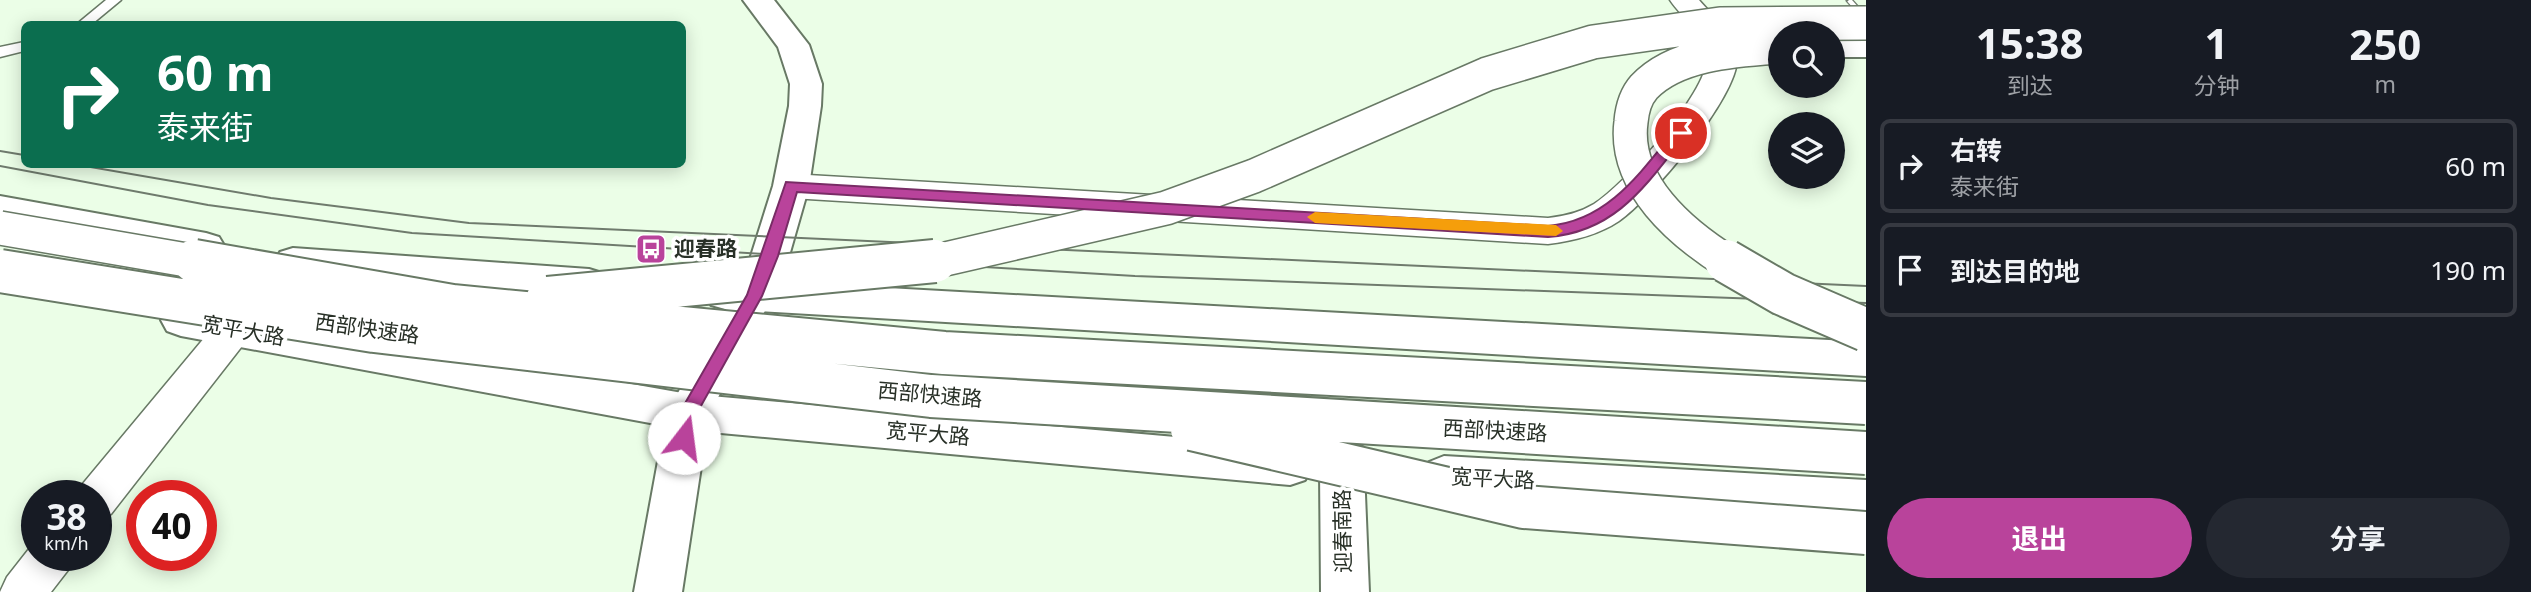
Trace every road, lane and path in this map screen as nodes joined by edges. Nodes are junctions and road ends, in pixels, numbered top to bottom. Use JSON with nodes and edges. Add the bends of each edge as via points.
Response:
{"nodes":[{"id":1,"x":114,"y":0,"type":"edge"},
{"id":2,"x":758,"y":0,"type":"edge"},
{"id":3,"x":1684,"y":0,"type":"edge"},
{"id":4,"x":88,"y":21,"type":"edge"},
{"id":5,"x":1866,"y":23,"type":"edge"},
{"id":6,"x":1845,"y":47,"type":"edge"},
{"id":7,"x":1866,"y":47,"type":"edge"},
{"id":8,"x":21,"y":48,"type":"edge"},
{"id":9,"x":1768,"y":49,"type":"edge"},
{"id":10,"x":0,"y":52,"type":"edge"},
{"id":11,"x":791,"y":186,"type":"junction"},
{"id":12,"x":0,"y":209,"type":"edge"},
{"id":13,"x":0,"y":228,"type":"edge"},
{"id":14,"x":0,"y":271,"type":"edge"},
{"id":15,"x":0,"y":287,"type":"edge"},
{"id":16,"x":754,"y":296,"type":"junction"},
{"id":17,"x":452,"y":306,"type":"junction"},
{"id":18,"x":233,"y":330,"type":"junction"},
{"id":19,"x":1866,"y":330,"type":"edge"},
{"id":20,"x":1866,"y":359,"type":"edge"},
{"id":21,"x":1866,"y":403,"type":"edge"},
{"id":22,"x":1101,"y":407,"type":"junction"},
{"id":23,"x":688,"y":412,"type":"junction"},
{"id":24,"x":1866,"y":453,"type":"edge"},
{"id":25,"x":1342,"y":470,"type":"junction"},
{"id":26,"x":112,"y":480,"type":"edge"},
{"id":27,"x":1866,"y":500,"type":"edge"},
{"id":28,"x":1866,"y":533,"type":"edge"},
{"id":29,"x":39,"y":571,"type":"edge"},
{"id":30,"x":23,"y":592,"type":"edge"},
{"id":31,"x":658,"y":592,"type":"edge"},
{"id":32,"x":1345,"y":592,"type":"edge"}],
"edges":[{"from":1,"to":4,"type":"lane"},
{"from":2,"to":11,"type":"main road","via":[[793,45],[806,84]]},
{"from":3,"to":11,"type":"street","via":[[1719,47],[1723,60],[1712,93],[1633,191],[1588,223],[1569,230]]},
{"from":5,"to":17,"type":"main road","bridge":true,"via":[[1689,27],[1551,52],[1487,74],[1254,176],[1166,208],[924,264]]},
{"from":6,"to":7,"type":"main road"},
{"from":8,"to":10,"type":"lane"},
{"from":9,"to":19,"type":"main road","bridge":true,"via":[[1707,57],[1644,87],[1630,122],[1633,163],[1662,207],[1726,262]]},
{"from":11,"to":16,"type":"main road"},
{"from":12,"to":16,"type":"main road","via":[[286,262]]},
{"from":13,"to":17,"type":"main road","name":"西部快速路","bridge":true},
{"from":14,"to":22,"type":"main road","name":"西部快速路","bridge":true,"via":[[374,331],[931,396]]},
{"from":15,"to":18,"type":"main road","name":"宽平大路"},
{"from":16,"to":20,"type":"main road"},
{"from":16,"to":23,"type":"main road"},
{"from":17,"to":21,"type":"main road","name":"西部快速路","bridge":true,"via":[[944,353]]},
{"from":18,"to":23,"type":"main road","name":"宽平大路"},
{"from":18,"to":26,"type":"street"},
{"from":22,"to":24,"type":"main road","name":"西部快速路","bridge":true},
{"from":22,"to":28,"type":"main road","bridge":true,"via":[[1524,507]]},
{"from":23,"to":25,"type":"main road","name":"宽平大路"},
{"from":23,"to":31,"type":"main road"},
{"from":25,"to":27,"type":"main road","name":"宽平大路"},
{"from":25,"to":32,"type":"main road","name":"迎春南路"},
{"from":29,"to":30,"type":"street"}]}
